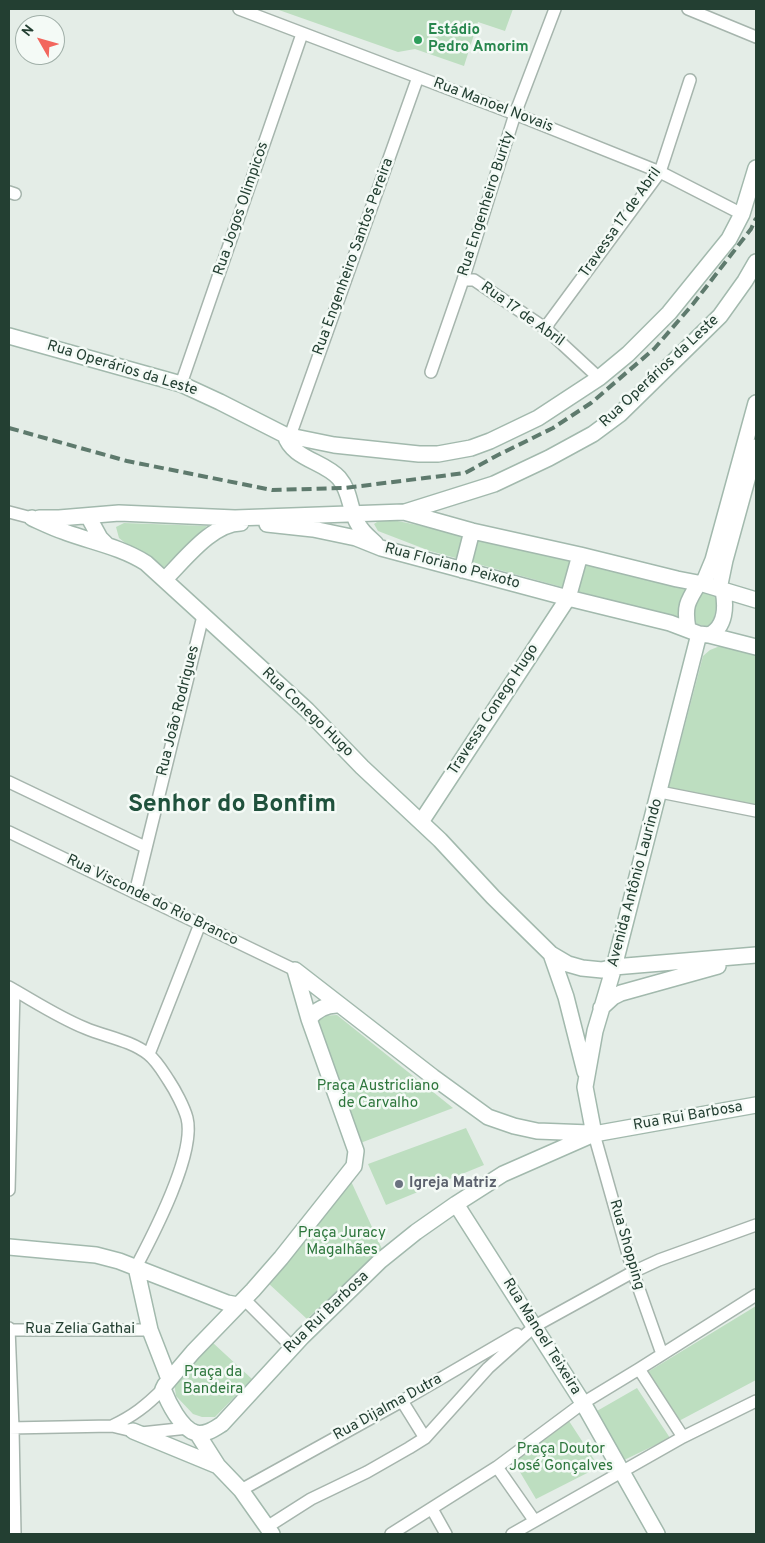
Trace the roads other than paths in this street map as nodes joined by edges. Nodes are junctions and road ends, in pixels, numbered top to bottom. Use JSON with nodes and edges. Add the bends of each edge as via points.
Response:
{"nodes":[{"id":1,"x":239,"y":9,"type":"edge"},
{"id":2,"x":555,"y":9,"type":"edge"},
{"id":3,"x":688,"y":9,"type":"edge"},
{"id":4,"x":302,"y":34,"type":"junction"},
{"id":5,"x":756,"y":37,"type":"edge"},
{"id":6,"x":418,"y":77,"type":"junction"},
{"id":7,"x":690,"y":80,"type":"dead end"},
{"id":8,"x":515,"y":114,"type":"junction"},
{"id":9,"x":756,"y":168,"type":"edge"},
{"id":10,"x":660,"y":172,"type":"junction"},
{"id":11,"x":742,"y":214,"type":"junction"},
{"id":12,"x":756,"y":262,"type":"edge"},
{"id":13,"x":463,"y":280,"type":"junction"},
{"id":14,"x":545,"y":328,"type":"junction"},
{"id":15,"x":9,"y":336,"type":"edge"},
{"id":16,"x":431,"y":372,"type":"dead end"},
{"id":17,"x":600,"y":378,"type":"junction"},
{"id":18,"x":181,"y":384,"type":"junction"},
{"id":19,"x":756,"y":403,"type":"edge"},
{"id":20,"x":288,"y":436,"type":"junction"},
{"id":21,"x":756,"y":447,"type":"edge"},
{"id":22,"x":9,"y":512,"type":"edge"},
{"id":23,"x":404,"y":512,"type":"junction"},
{"id":24,"x":354,"y":514,"type":"junction"},
{"id":25,"x":88,"y":516,"type":"junction"},
{"id":26,"x":32,"y":518,"type":"junction"},
{"id":27,"x":472,"y":531,"type":"junction"},
{"id":28,"x":107,"y":545,"type":"junction"},
{"id":29,"x":381,"y":548,"type":"junction"},
{"id":30,"x":580,"y":555,"type":"junction"},
{"id":31,"x":462,"y":570,"type":"junction"},
{"id":32,"x":163,"y":578,"type":"junction"},
{"id":33,"x":701,"y":584,"type":"junction"},
{"id":34,"x":721,"y":590,"type":"junction"},
{"id":35,"x":568,"y":598,"type":"junction"},
{"id":36,"x":756,"y":600,"type":"edge"},
{"id":37,"x":203,"y":616,"type":"junction"},
{"id":38,"x":699,"y":633,"type":"junction"},
{"id":39,"x":756,"y":647,"type":"edge"},
{"id":40,"x":9,"y":782,"type":"edge"},
{"id":41,"x":660,"y":792,"type":"junction"},
{"id":42,"x":756,"y":811,"type":"edge"},
{"id":43,"x":421,"y":822,"type":"junction"},
{"id":44,"x":9,"y":832,"type":"edge"},
{"id":45,"x":145,"y":847,"type":"junction"},
{"id":46,"x":135,"y":892,"type":"junction"},
{"id":47,"x":200,"y":924,"type":"junction"},
{"id":48,"x":551,"y":954,"type":"junction"},
{"id":49,"x":756,"y":955,"type":"edge"},
{"id":50,"x":614,"y":966,"type":"junction"},
{"id":51,"x":295,"y":970,"type":"junction"},
{"id":52,"x":11,"y":989,"type":"edge"},
{"id":53,"x":340,"y":1005,"type":"junction"},
{"id":54,"x":601,"y":1008,"type":"junction"},
{"id":55,"x":309,"y":1019,"type":"junction"},
{"id":56,"x":149,"y":1054,"type":"junction"},
{"id":57,"x":587,"y":1079,"type":"junction"},
{"id":58,"x":756,"y":1105,"type":"edge"},
{"id":59,"x":594,"y":1134,"type":"junction"},
{"id":60,"x":9,"y":1135,"type":"edge"},
{"id":61,"x":9,"y":1190,"type":"edge"},
{"id":62,"x":456,"y":1204,"type":"junction"},
{"id":63,"x":756,"y":1225,"type":"edge"},
{"id":64,"x":9,"y":1247,"type":"edge"},
{"id":65,"x":136,"y":1267,"type":"junction"},
{"id":66,"x":633,"y":1272,"type":"junction"},
{"id":67,"x":756,"y":1295,"type":"edge"},
{"id":68,"x":241,"y":1302,"type":"junction"},
{"id":69,"x":535,"y":1326,"type":"junction"},
{"id":70,"x":9,"y":1329,"type":"edge"},
{"id":71,"x":150,"y":1330,"type":"junction"},
{"id":72,"x":292,"y":1347,"type":"junction"},
{"id":73,"x":662,"y":1354,"type":"junction"},
{"id":74,"x":639,"y":1369,"type":"junction"},
{"id":75,"x":166,"y":1384,"type":"junction"},
{"id":76,"x":402,"y":1401,"type":"junction"},
{"id":77,"x":756,"y":1401,"type":"edge"},
{"id":78,"x":583,"y":1403,"type":"junction"},
{"id":79,"x":112,"y":1426,"type":"junction"},
{"id":80,"x":11,"y":1428,"type":"edge"},
{"id":81,"x":133,"y":1431,"type":"junction"},
{"id":82,"x":193,"y":1431,"type":"junction"},
{"id":83,"x":683,"y":1437,"type":"junction"},
{"id":84,"x":425,"y":1438,"type":"junction"},
{"id":85,"x":218,"y":1466,"type":"junction"},
{"id":86,"x":497,"y":1467,"type":"junction"},
{"id":87,"x":622,"y":1472,"type":"junction"},
{"id":88,"x":241,"y":1490,"type":"junction"},
{"id":89,"x":432,"y":1509,"type":"junction"},
{"id":90,"x":534,"y":1520,"type":"junction"},
{"id":91,"x":270,"y":1530,"type":"edge"},
{"id":92,"x":15,"y":1534,"type":"edge"},
{"id":93,"x":391,"y":1534,"type":"edge"},
{"id":94,"x":446,"y":1534,"type":"edge"},
{"id":95,"x":512,"y":1534,"type":"edge"},
{"id":96,"x":657,"y":1534,"type":"edge"}],
"edges":[{"from":1,"to":4,"type":"street","name":"Rua Manoel Novais"},
{"from":2,"to":8,"type":"street","name":"Rua Engenheiro Burity"},
{"from":3,"to":5,"type":"street"},
{"from":4,"to":6,"type":"street","name":"Rua Manoel Novais"},
{"from":4,"to":18,"type":"street","name":"Rua Jogos Olimpicos"},
{"from":6,"to":8,"type":"street","name":"Rua Manoel Novais"},
{"from":6,"to":20,"type":"street","name":"Rua Engenheiro Santos Pereira"},
{"from":7,"to":10,"type":"street","name":"Travessa 17 de Abril"},
{"from":8,"to":10,"type":"street","name":"Rua Manoel Novais"},
{"from":8,"to":13,"type":"street","name":"Rua Engenheiro Burity"},
{"from":9,"to":11,"type":"street","name":"Rua Operários da Leste"},
{"from":10,"to":11,"type":"street","name":"Rua Manoel Novais"},
{"from":10,"to":14,"type":"street","name":"Travessa 17 de Abril"},
{"from":11,"to":17,"type":"street","name":"Rua Operários da Leste","via":[[729,239],[669,313]]},
{"from":12,"to":23,"type":"street","name":"Rua Operários da Leste","via":[[720,316],[620,414],[593,434],[494,484]]},
{"from":13,"to":14,"type":"street","name":"Rua 17 de Abril","via":[[474,280]]},
{"from":13,"to":16,"type":"street","name":"Rua Engenheiro Burity"},
{"from":14,"to":17,"type":"street","name":"Rua 17 de Abril"},
{"from":15,"to":18,"type":"street","name":"Rua Operários da Leste"},
{"from":17,"to":20,"type":"street","name":"Rua Operários da Leste","via":[[538,418],[471,448],[419,454],[334,445]]},
{"from":18,"to":20,"type":"street","name":"Rua Operários da Leste"},
{"from":19,"to":33,"type":"street","via":[[714,560]]},
{"from":20,"to":24,"type":"street","via":[[287,441],[295,451],[338,477]]},
{"from":21,"to":34,"type":"street","via":[[725,560]]},
{"from":22,"to":26,"type":"street"},
{"from":23,"to":24,"type":"street"},
{"from":23,"to":27,"type":"street"},
{"from":24,"to":25,"type":"street","via":[[235,518],[119,513]]},
{"from":24,"to":29,"type":"street","via":[[359,526]]},
{"from":25,"to":26,"type":"street"},
{"from":25,"to":28,"type":"street"},
{"from":26,"to":28,"type":"street","name":"Rua Conego Hugo","via":[[63,532]]},
{"from":27,"to":30,"type":"street"},
{"from":27,"to":31,"type":"street"},
{"from":28,"to":32,"type":"street","name":"Rua Conego Hugo","via":[[132,554]]},
{"from":29,"to":31,"type":"street","name":"Rua Floriano Peixoto"},
{"from":29,"to":32,"type":"street","name":"Rua Floriano Peixoto","via":[[356,538],[314,529],[234,523],[218,529]]},
{"from":30,"to":33,"type":"street"},
{"from":30,"to":35,"type":"street","name":"Travessa Conego Hugo"},
{"from":31,"to":35,"type":"street","name":"Rua Floriano Peixoto"},
{"from":32,"to":37,"type":"street","name":"Rua Conego Hugo"},
{"from":33,"to":34,"type":"street"},
{"from":33,"to":38,"type":"street","via":[[690,595],[686,612]]},
{"from":34,"to":36,"type":"street"},
{"from":34,"to":38,"type":"street","via":[[723,618],[714,632]]},
{"from":35,"to":38,"type":"street","name":"Rua Floriano Peixoto"},
{"from":35,"to":43,"type":"street","name":"Travessa Conego Hugo"},
{"from":37,"to":43,"type":"street","name":"Rua Conego Hugo","via":[[307,710]]},
{"from":37,"to":45,"type":"street","name":"Rua João Rodrigues"},
{"from":38,"to":39,"type":"street","name":"Rua Floriano Peixoto"},
{"from":38,"to":41,"type":"street","name":"Avenida Antônio Laurindo"},
{"from":40,"to":45,"type":"street"},
{"from":41,"to":42,"type":"street"},
{"from":41,"to":50,"type":"street","name":"Avenida Antônio Laurindo"},
{"from":43,"to":48,"type":"street","name":"Rua Conego Hugo"},
{"from":44,"to":46,"type":"street","name":"Rua Visconde do Rio Branco"},
{"from":45,"to":46,"type":"street","name":"Rua João Rodrigues"},
{"from":46,"to":47,"type":"street","name":"Rua Visconde do Rio Branco"},
{"from":47,"to":51,"type":"street","name":"Rua Visconde do Rio Branco"},
{"from":47,"to":56,"type":"street"},
{"from":48,"to":50,"type":"street","via":[[582,968],[602,970]]},
{"from":48,"to":57,"type":"street","via":[[566,997]]},
{"from":49,"to":50,"type":"street"},
{"from":49,"to":54,"type":"street","via":[[621,993]]},
{"from":50,"to":54,"type":"street","name":"Avenida Antônio Laurindo"},
{"from":51,"to":53,"type":"street"},
{"from":51,"to":55,"type":"street"},
{"from":52,"to":56,"type":"street","via":[[85,1028],[129,1043]]},
{"from":52,"to":60,"type":"street"},
{"from":53,"to":55,"type":"street","via":[[325,1007]]},
{"from":53,"to":59,"type":"street","via":[[488,1117],[536,1131]]},
{"from":54,"to":57,"type":"street","name":"Avenida Antônio Laurindo"},
{"from":55,"to":68,"type":"street","via":[[356,1151],[354,1166],[282,1258]]},
{"from":56,"to":65,"type":"street","via":[[172,1086],[187,1119],[187,1134],[178,1176]]},
{"from":57,"to":59,"type":"street","name":"Avenida Antônio Laurindo"},
{"from":58,"to":59,"type":"street","name":"Rua Rui Barbosa"},
{"from":59,"to":62,"type":"street","name":"Rua Rui Barbosa","via":[[502,1174]]},
{"from":59,"to":66,"type":"street","name":"Rua Shopping"},
{"from":60,"to":61,"type":"street"},
{"from":62,"to":69,"type":"street","name":"Rua Manoel Teixeira"},
{"from":62,"to":72,"type":"street","name":"Rua Rui Barbosa","via":[[380,1261]]},
{"from":63,"to":66,"type":"street"},
{"from":64,"to":65,"type":"street","via":[[96,1255]]},
{"from":65,"to":68,"type":"street","via":[[227,1303]]},
{"from":65,"to":71,"type":"street"},
{"from":66,"to":69,"type":"street"},
{"from":66,"to":73,"type":"street","name":"Rua Shopping"},
{"from":67,"to":73,"type":"street"},
{"from":68,"to":72,"type":"street"},
{"from":68,"to":75,"type":"street"},
{"from":69,"to":76,"type":"street","name":"Rua Dijalma Dutra"},
{"from":69,"to":78,"type":"street","name":"Rua Manoel Teixeira"},
{"from":69,"to":84,"type":"street","via":[[488,1368]]},
{"from":70,"to":71,"type":"street","name":"Rua Zelia Gathai"},
{"from":70,"to":80,"type":"street"},
{"from":71,"to":75,"type":"street"},
{"from":72,"to":82,"type":"street","name":"Rua Rui Barbosa","via":[[222,1424],[212,1430]]},
{"from":73,"to":74,"type":"street"},
{"from":74,"to":78,"type":"street"},
{"from":74,"to":83,"type":"street"},
{"from":75,"to":79,"type":"street","via":[[132,1417]]},
{"from":75,"to":82,"type":"street","via":[[172,1409]]},
{"from":76,"to":84,"type":"street"},
{"from":76,"to":88,"type":"street","name":"Rua Dijalma Dutra"},
{"from":77,"to":83,"type":"street"},
{"from":78,"to":86,"type":"street"},
{"from":78,"to":87,"type":"street","name":"Rua Manoel Teixeira"},
{"from":79,"to":80,"type":"street"},
{"from":79,"to":81,"type":"street"},
{"from":80,"to":92,"type":"street"},
{"from":81,"to":82,"type":"street"},
{"from":81,"to":85,"type":"street"},
{"from":82,"to":85,"type":"street"},
{"from":83,"to":87,"type":"street"},
{"from":84,"to":91,"type":"street","via":[[367,1472],[311,1499]]},
{"from":85,"to":88,"type":"street"},
{"from":86,"to":89,"type":"street"},
{"from":86,"to":90,"type":"street"},
{"from":87,"to":90,"type":"street"},
{"from":87,"to":96,"type":"street","name":"Rua Manoel Teixeira"},
{"from":88,"to":91,"type":"street"},
{"from":89,"to":93,"type":"street"},
{"from":89,"to":94,"type":"street"},
{"from":90,"to":95,"type":"street"}]}
